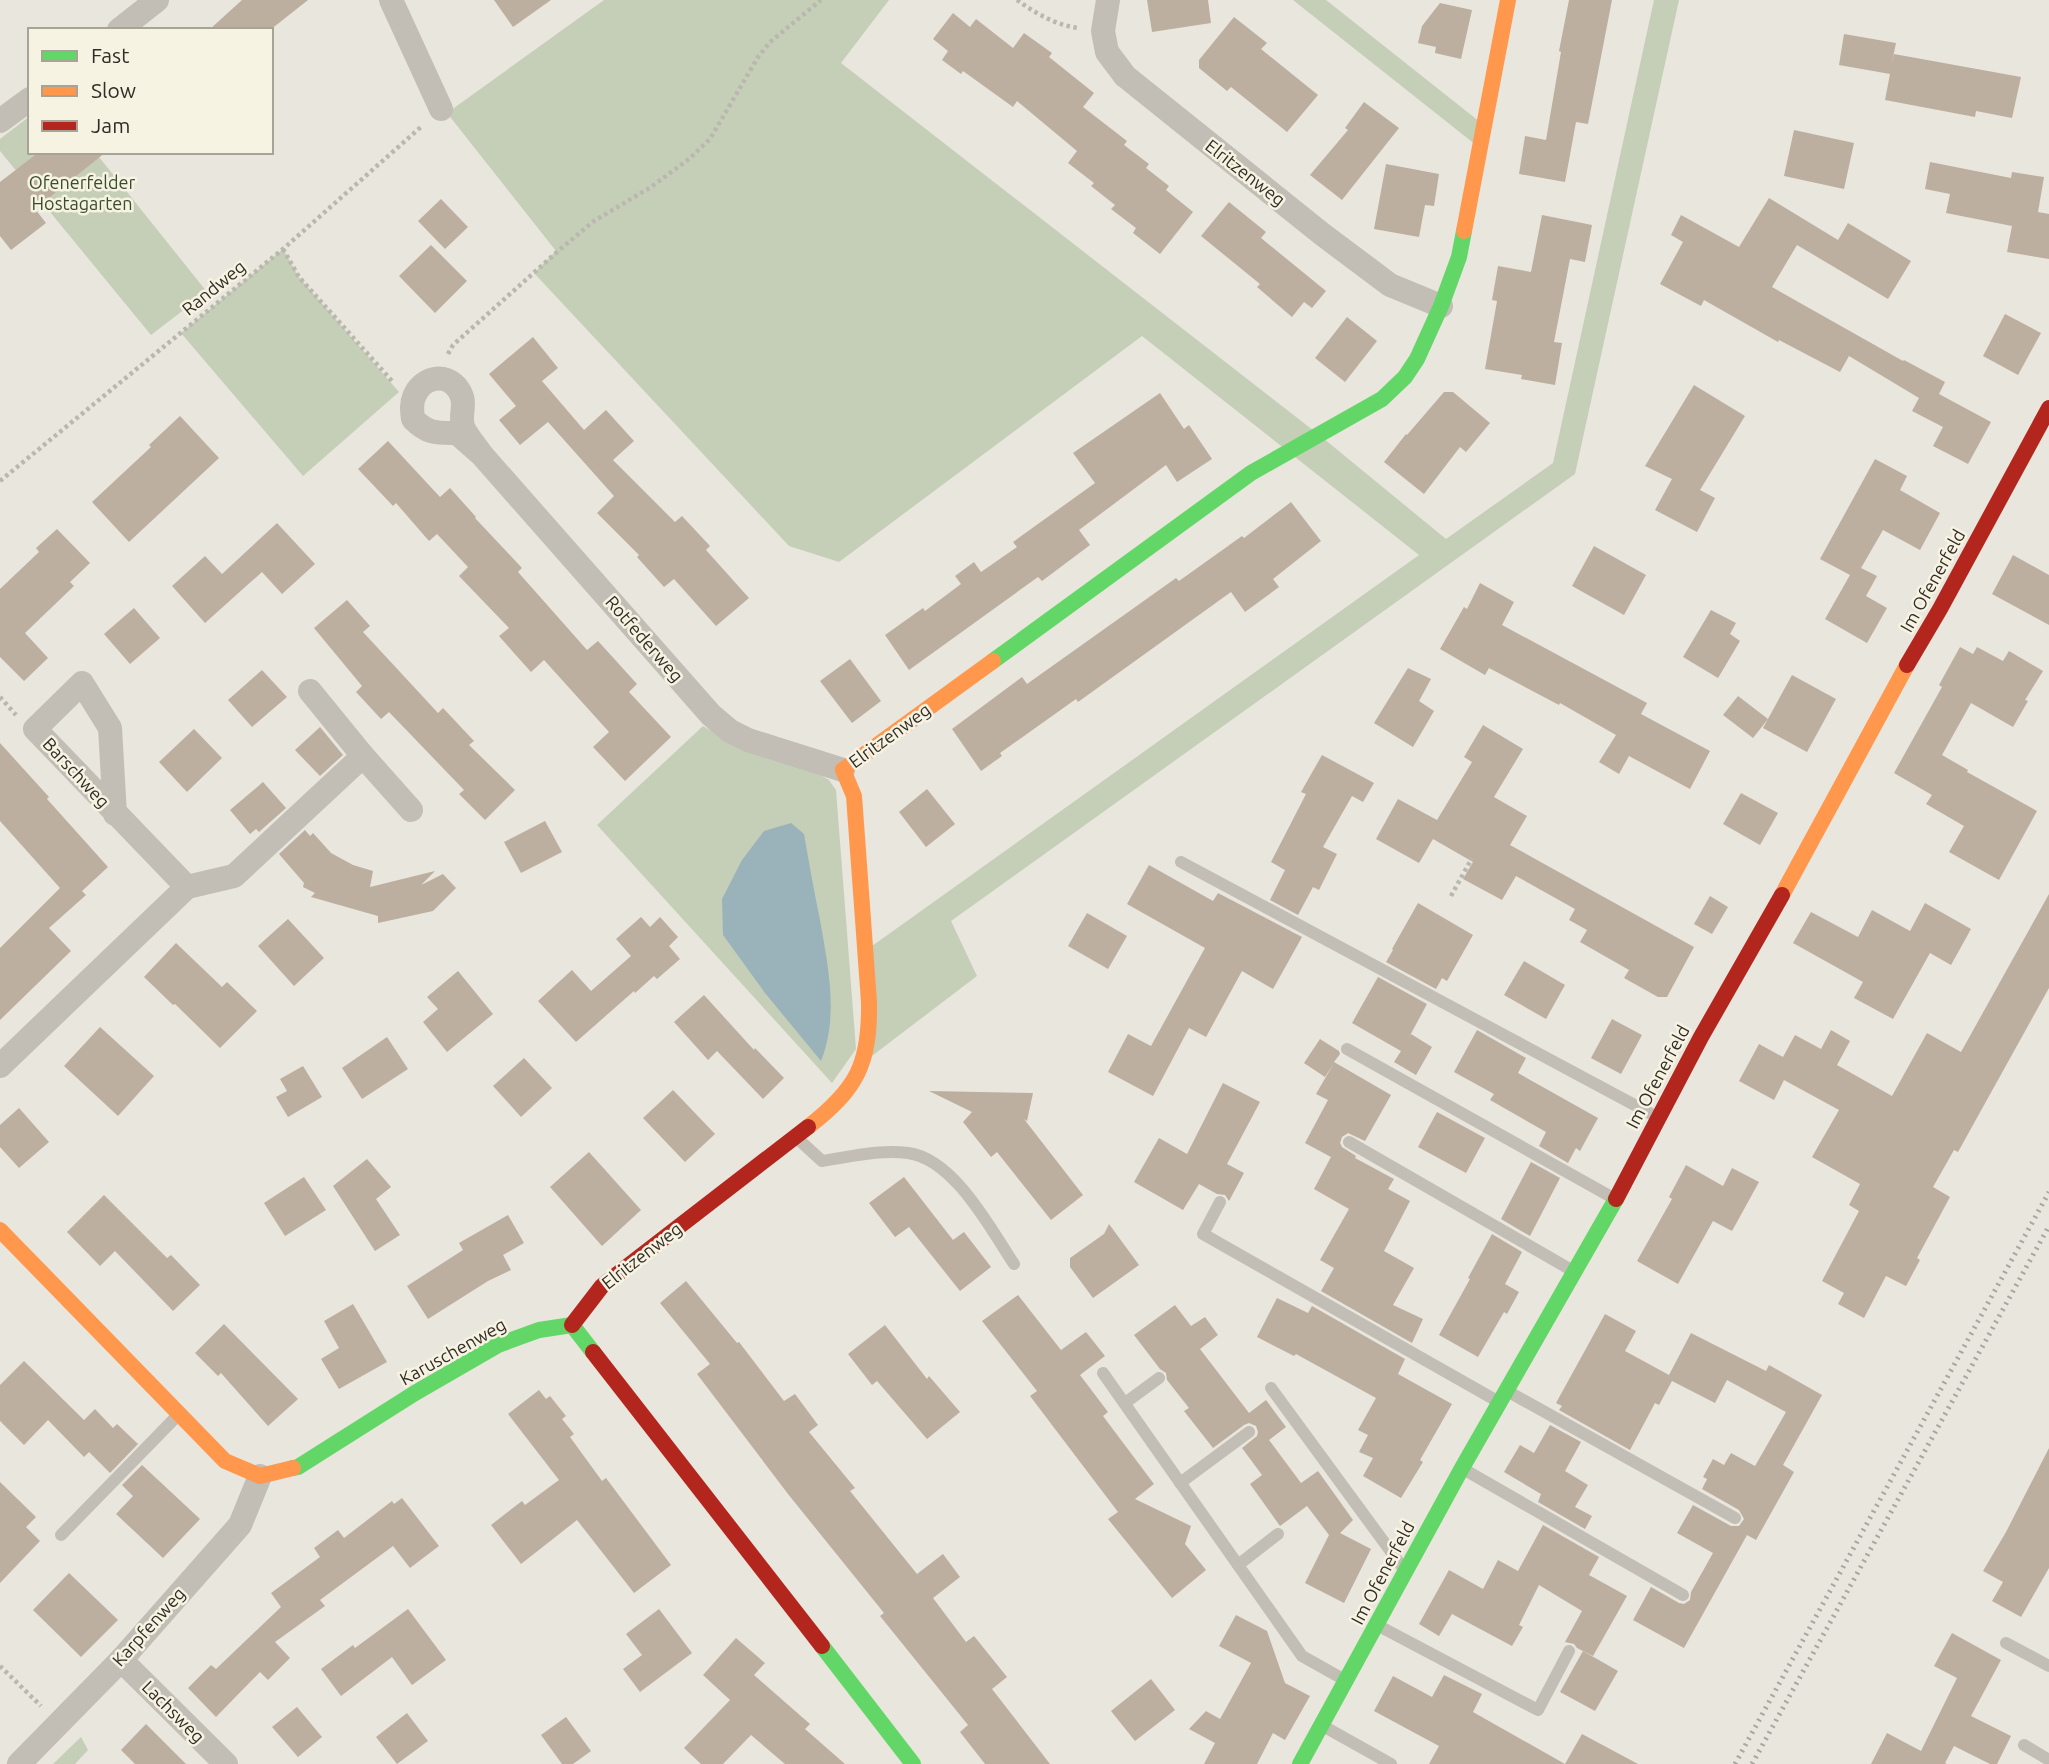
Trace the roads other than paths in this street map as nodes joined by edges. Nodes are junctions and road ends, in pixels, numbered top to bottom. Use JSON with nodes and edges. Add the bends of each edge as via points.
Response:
{"nodes":[{"id":1,"x":158,"y":0,"type":"edge"},
{"id":2,"x":391,"y":0,"type":"edge"},
{"id":3,"x":1108,"y":0,"type":"edge"},
{"id":4,"x":1508,"y":0,"type":"edge"},
{"id":5,"x":122,"y":28,"type":"edge"},
{"id":6,"x":28,"y":100,"type":"edge"},
{"id":7,"x":441,"y":109,"type":"road end"},
{"id":8,"x":0,"y":121,"type":"edge"},
{"id":9,"x":1441,"y":306,"type":"junction"},
{"id":10,"x":2049,"y":408,"type":"edge"},
{"id":11,"x":482,"y":455,"type":"junction"},
{"id":12,"x":310,"y":691,"type":"dead end"},
{"id":13,"x":363,"y":756,"type":"junction"},
{"id":14,"x":843,"y":770,"type":"junction"},
{"id":15,"x":411,"y":810,"type":"dead end"},
{"id":16,"x":115,"y":814,"type":"junction"},
{"id":17,"x":1181,"y":862,"type":"dead end"},
{"id":18,"x":187,"y":887,"type":"junction"},
{"id":19,"x":1347,"y":1049,"type":"dead end"},
{"id":20,"x":0,"y":1066,"type":"edge"},
{"id":21,"x":1658,"y":1117,"type":"junction"},
{"id":22,"x":795,"y":1136,"type":"junction"},
{"id":23,"x":1349,"y":1142,"type":"dead end"},
{"id":24,"x":1616,"y":1199,"type":"junction"},
{"id":25,"x":1220,"y":1202,"type":"dead end"},
{"id":26,"x":0,"y":1230,"type":"edge"},
{"id":27,"x":1014,"y":1264,"type":"dead end"},
{"id":28,"x":1573,"y":1271,"type":"junction"},
{"id":29,"x":572,"y":1325,"type":"junction"},
{"id":30,"x":1102,"y":1373,"type":"dead end"},
{"id":31,"x":1159,"y":1378,"type":"dead end"},
{"id":32,"x":1271,"y":1388,"type":"dead end"},
{"id":33,"x":1503,"y":1397,"type":"junction"},
{"id":34,"x":1125,"y":1403,"type":"junction"},
{"id":35,"x":180,"y":1414,"type":"junction"},
{"id":36,"x":1249,"y":1432,"type":"dead end"},
{"id":37,"x":1462,"y":1468,"type":"junction"},
{"id":38,"x":260,"y":1476,"type":"junction"},
{"id":39,"x":1180,"y":1483,"type":"junction"},
{"id":40,"x":1735,"y":1518,"type":"dead end"},
{"id":41,"x":1278,"y":1534,"type":"dead end"},
{"id":42,"x":61,"y":1535,"type":"dead end"},
{"id":43,"x":1238,"y":1565,"type":"junction"},
{"id":44,"x":1406,"y":1572,"type":"junction"},
{"id":45,"x":1683,"y":1595,"type":"dead end"},
{"id":46,"x":1377,"y":1625,"type":"junction"},
{"id":47,"x":2006,"y":1643,"type":"dead end"},
{"id":48,"x":1569,"y":1651,"type":"dead end"},
{"id":49,"x":121,"y":1660,"type":"junction"},
{"id":50,"x":2049,"y":1666,"type":"edge"},
{"id":51,"x":1347,"y":1681,"type":"junction"},
{"id":52,"x":1322,"y":1726,"type":"junction"},
{"id":53,"x":2024,"y":1745,"type":"dead end"},
{"id":54,"x":2049,"y":1760,"type":"edge"},
{"id":55,"x":19,"y":1764,"type":"edge"},
{"id":56,"x":226,"y":1764,"type":"edge"},
{"id":57,"x":912,"y":1764,"type":"edge"},
{"id":58,"x":1300,"y":1764,"type":"edge"},
{"id":59,"x":1391,"y":1764,"type":"edge"}],
"edges":[{"from":1,"to":5,"type":"street"},
{"from":2,"to":7,"type":"street"},
{"from":3,"to":9,"type":"street","name":"Elritzenweg","via":[[1103,32],[1107,52],[1125,76],[1390,285]]},
{"from":4,"to":9,"type":"street","name":"Elritzenweg","via":[[1459,257]]},
{"from":6,"to":8,"type":"street"},
{"from":9,"to":14,"type":"street","name":"Elritzenweg","via":[[1417,359],[1382,399],[1251,472]]},
{"from":10,"to":21,"type":"street","name":"Im Ofenerfeld"},
{"from":11,"to":11,"type":"street","name":"Rotfederweg","via":[[463,425],[463,399],[457,387],[435,378],[424,383],[415,395],[413,419],[434,433],[457,433]]},
{"from":11,"to":14,"type":"street","name":"Rotfederweg","via":[[711,715],[748,740]]},
{"from":12,"to":13,"type":"street"},
{"from":13,"to":15,"type":"street"},
{"from":13,"to":18,"type":"street","via":[[234,876]]},
{"from":14,"to":22,"type":"street","name":"Elritzenweg","via":[[854,796],[870,1026],[864,1062],[847,1093]]},
{"from":16,"to":16,"type":"street","name":"Barschweg","via":[[110,728],[82,682],[35,729]]},
{"from":16,"to":18,"type":"street","name":"Barschweg"},
{"from":17,"to":21,"type":"lane"},
{"from":18,"to":20,"type":"street"},
{"from":19,"to":24,"type":"lane"},
{"from":21,"to":24,"type":"street","name":"Im Ofenerfeld"},
{"from":22,"to":27,"type":"lane","via":[[822,1161],[888,1152],[911,1153],[933,1161],[958,1182]]},
{"from":22,"to":29,"type":"street","name":"Elritzenweg","via":[[602,1286]]},
{"from":23,"to":28,"type":"lane"},
{"from":24,"to":28,"type":"street","name":"Im Ofenerfeld"},
{"from":25,"to":33,"type":"lane","via":[[1203,1234]]},
{"from":26,"to":35,"type":"street"},
{"from":28,"to":33,"type":"street","name":"Im Ofenerfeld"},
{"from":29,"to":38,"type":"street","name":"Karuschenweg","via":[[538,1330],[498,1345],[298,1467]]},
{"from":29,"to":57,"type":"street"},
{"from":30,"to":34,"type":"lane"},
{"from":31,"to":34,"type":"lane"},
{"from":32,"to":44,"type":"lane"},
{"from":33,"to":37,"type":"street","name":"Im Ofenerfeld"},
{"from":33,"to":40,"type":"lane"},
{"from":34,"to":39,"type":"lane"},
{"from":35,"to":38,"type":"street","via":[[225,1461]]},
{"from":35,"to":42,"type":"lane"},
{"from":36,"to":39,"type":"lane"},
{"from":37,"to":44,"type":"street","name":"Im Ofenerfeld"},
{"from":37,"to":45,"type":"lane"},
{"from":38,"to":49,"type":"street","name":"Karpfenweg","via":[[240,1525]]},
{"from":39,"to":43,"type":"lane"},
{"from":41,"to":43,"type":"lane"},
{"from":43,"to":51,"type":"lane","via":[[1302,1656]]},
{"from":44,"to":46,"type":"street","name":"Im Ofenerfeld"},
{"from":46,"to":48,"type":"lane","via":[[1538,1710]]},
{"from":46,"to":51,"type":"street","name":"Im Ofenerfeld"},
{"from":47,"to":50,"type":"lane"},
{"from":49,"to":55,"type":"street","name":"Karpfenweg"},
{"from":49,"to":56,"type":"street","name":"Lachsweg"},
{"from":51,"to":52,"type":"street","name":"Im Ofenerfeld"},
{"from":52,"to":58,"type":"street","name":"Im Ofenerfeld"},
{"from":52,"to":59,"type":"lane"},
{"from":53,"to":54,"type":"lane"}]}
